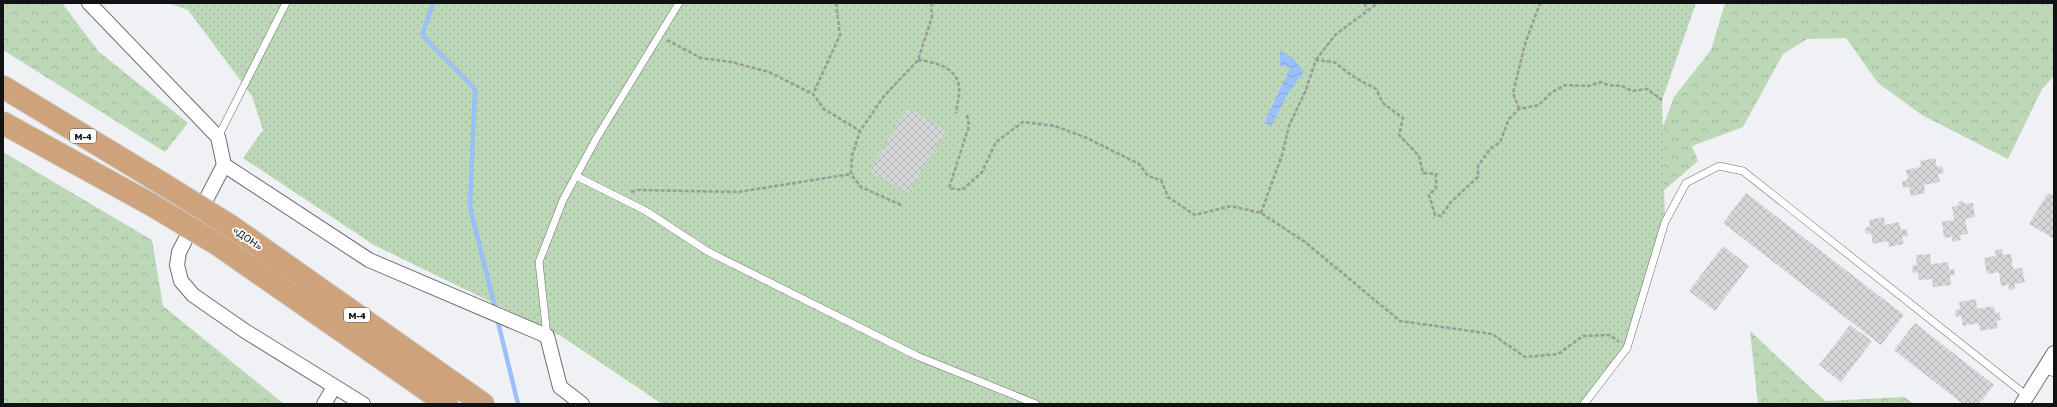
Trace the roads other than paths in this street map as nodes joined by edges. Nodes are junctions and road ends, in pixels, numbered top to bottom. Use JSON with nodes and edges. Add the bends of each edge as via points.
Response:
{"nodes":[{"id":1,"x":89,"y":3,"type":"edge"},
{"id":2,"x":286,"y":3,"type":"edge"},
{"id":3,"x":679,"y":3,"type":"edge"},
{"id":4,"x":3,"y":87,"type":"edge"},
{"id":5,"x":3,"y":123,"type":"edge"},
{"id":6,"x":218,"y":137,"type":"junction"},
{"id":7,"x":224,"y":164,"type":"junction"},
{"id":8,"x":576,"y":176,"type":"junction"},
{"id":9,"x":547,"y":336,"type":"junction"},
{"id":10,"x":2054,"y":353,"type":"edge"},
{"id":11,"x":2049,"y":371,"type":"edge"},
{"id":12,"x":334,"y":387,"type":"junction"},
{"id":13,"x":2025,"y":400,"type":"edge"},
{"id":14,"x":324,"y":404,"type":"edge"},
{"id":15,"x":363,"y":404,"type":"edge"},
{"id":16,"x":447,"y":404,"type":"edge"},
{"id":17,"x":483,"y":404,"type":"edge"},
{"id":18,"x":582,"y":404,"type":"edge"},
{"id":19,"x":1036,"y":404,"type":"edge"},
{"id":20,"x":1584,"y":404,"type":"edge"}],
"edges":[{"from":1,"to":6,"type":"street"},
{"from":2,"to":6,"type":"lane"},
{"from":3,"to":8,"type":"lane"},
{"from":4,"to":17,"type":"highway","name":"«ДОН»","number":"М-4","bridge":true,"via":[[232,227]]},
{"from":5,"to":16,"type":"highway","number":"М-4","bridge":true,"via":[[217,244]]},
{"from":6,"to":7,"type":"street"},
{"from":7,"to":9,"type":"street","via":[[369,260]]},
{"from":7,"to":12,"type":"street","via":[[179,252],[177,265],[181,281],[193,295]]},
{"from":8,"to":9,"type":"lane","via":[[563,200],[539,262]]},
{"from":8,"to":19,"type":"lane","via":[[646,211],[707,251],[917,356]]},
{"from":9,"to":18,"type":"street","via":[[560,387]]},
{"from":10,"to":11,"type":"street"},
{"from":11,"to":13,"type":"street"},
{"from":12,"to":14,"type":"street"},
{"from":12,"to":15,"type":"street"},
{"from":13,"to":20,"type":"lane","via":[[1743,171],[1719,166],[1686,183],[1665,222],[1627,348]]}]}
